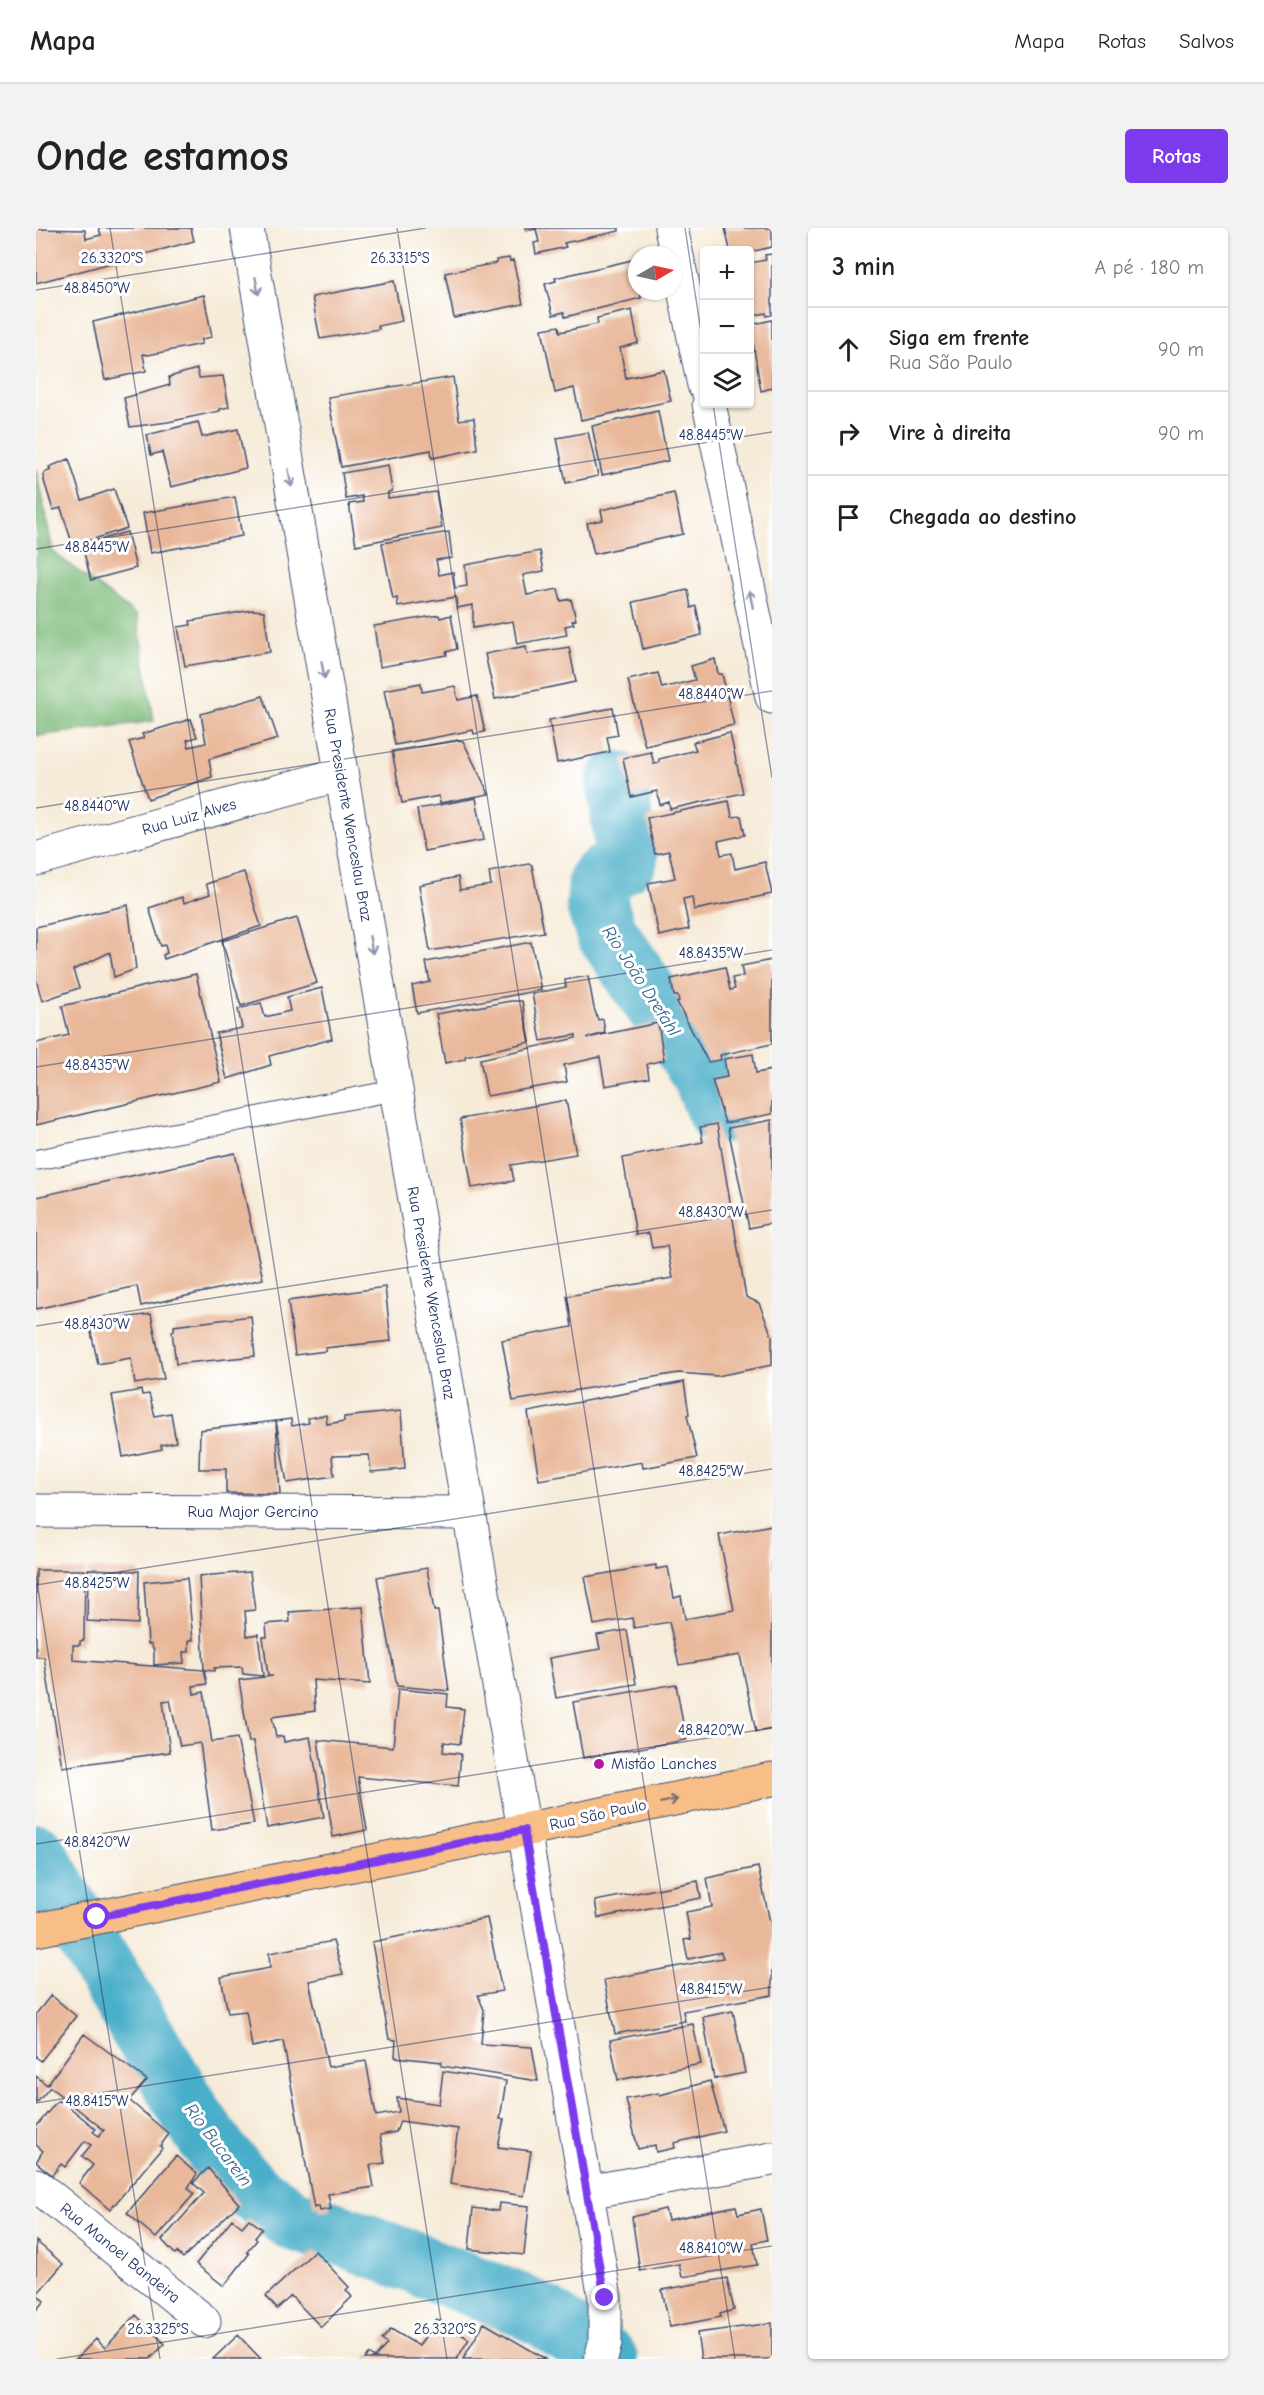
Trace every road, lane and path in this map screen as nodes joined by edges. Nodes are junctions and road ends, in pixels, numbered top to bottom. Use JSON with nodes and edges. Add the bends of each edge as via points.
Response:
{"nodes":[{"id":1,"x":247,"y":228,"type":"edge"},
{"id":2,"x":670,"y":228,"type":"edge"},
{"id":3,"x":700,"y":363,"type":"edge"},
{"id":4,"x":709,"y":408,"type":"edge"},
{"id":5,"x":772,"y":697,"type":"edge"},
{"id":6,"x":341,"y":774,"type":"junction"},
{"id":7,"x":36,"y":860,"type":"edge"},
{"id":8,"x":396,"y":1090,"type":"junction"},
{"id":9,"x":36,"y":1160,"type":"edge"},
{"id":10,"x":36,"y":1511,"type":"edge"},
{"id":11,"x":469,"y":1513,"type":"junction"},
{"id":12,"x":772,"y":1779,"type":"edge"},
{"id":13,"x":524,"y":1830,"type":"junction"},
{"id":14,"x":40,"y":1934,"type":"edge"},
{"id":15,"x":772,"y":2159,"type":"edge"},
{"id":16,"x":36,"y":2185,"type":"edge"},
{"id":17,"x":587,"y":2192,"type":"junction"},
{"id":18,"x":204,"y":2321,"type":"dead end"},
{"id":19,"x":603,"y":2351,"type":"edge"}],
"edges":[{"from":1,"to":6,"type":"street","name":"Rua Presidente Wenceslau Braz","one_way":true},
{"from":2,"to":3,"type":"street"},
{"from":5,"to":4,"type":"street","one_way":true},
{"from":6,"to":7,"type":"street","name":"Rua Luiz Alves"},
{"from":6,"to":8,"type":"street","name":"Rua Presidente Wenceslau Braz","one_way":true},
{"from":8,"to":9,"type":"lane"},
{"from":8,"to":11,"type":"street","name":"Rua Presidente Wenceslau Braz"},
{"from":10,"to":11,"type":"street","name":"Rua Major Gercino"},
{"from":11,"to":13,"type":"street","name":"Rua Presidente Wenceslau Braz"},
{"from":13,"to":12,"type":"main road","name":"Rua São Paulo","one_way":true},
{"from":13,"to":14,"type":"main road","name":"Rua São Paulo","via":[[97,1917]]},
{"from":13,"to":17,"type":"street","name":"Rua Presidente Wenceslau Braz"},
{"from":15,"to":17,"type":"street"},
{"from":16,"to":18,"type":"street","name":"Rua Manoel Bandeira"},
{"from":17,"to":19,"type":"street","name":"Rua Presidente Wenceslau Braz","via":[[605,2298]]}]}
